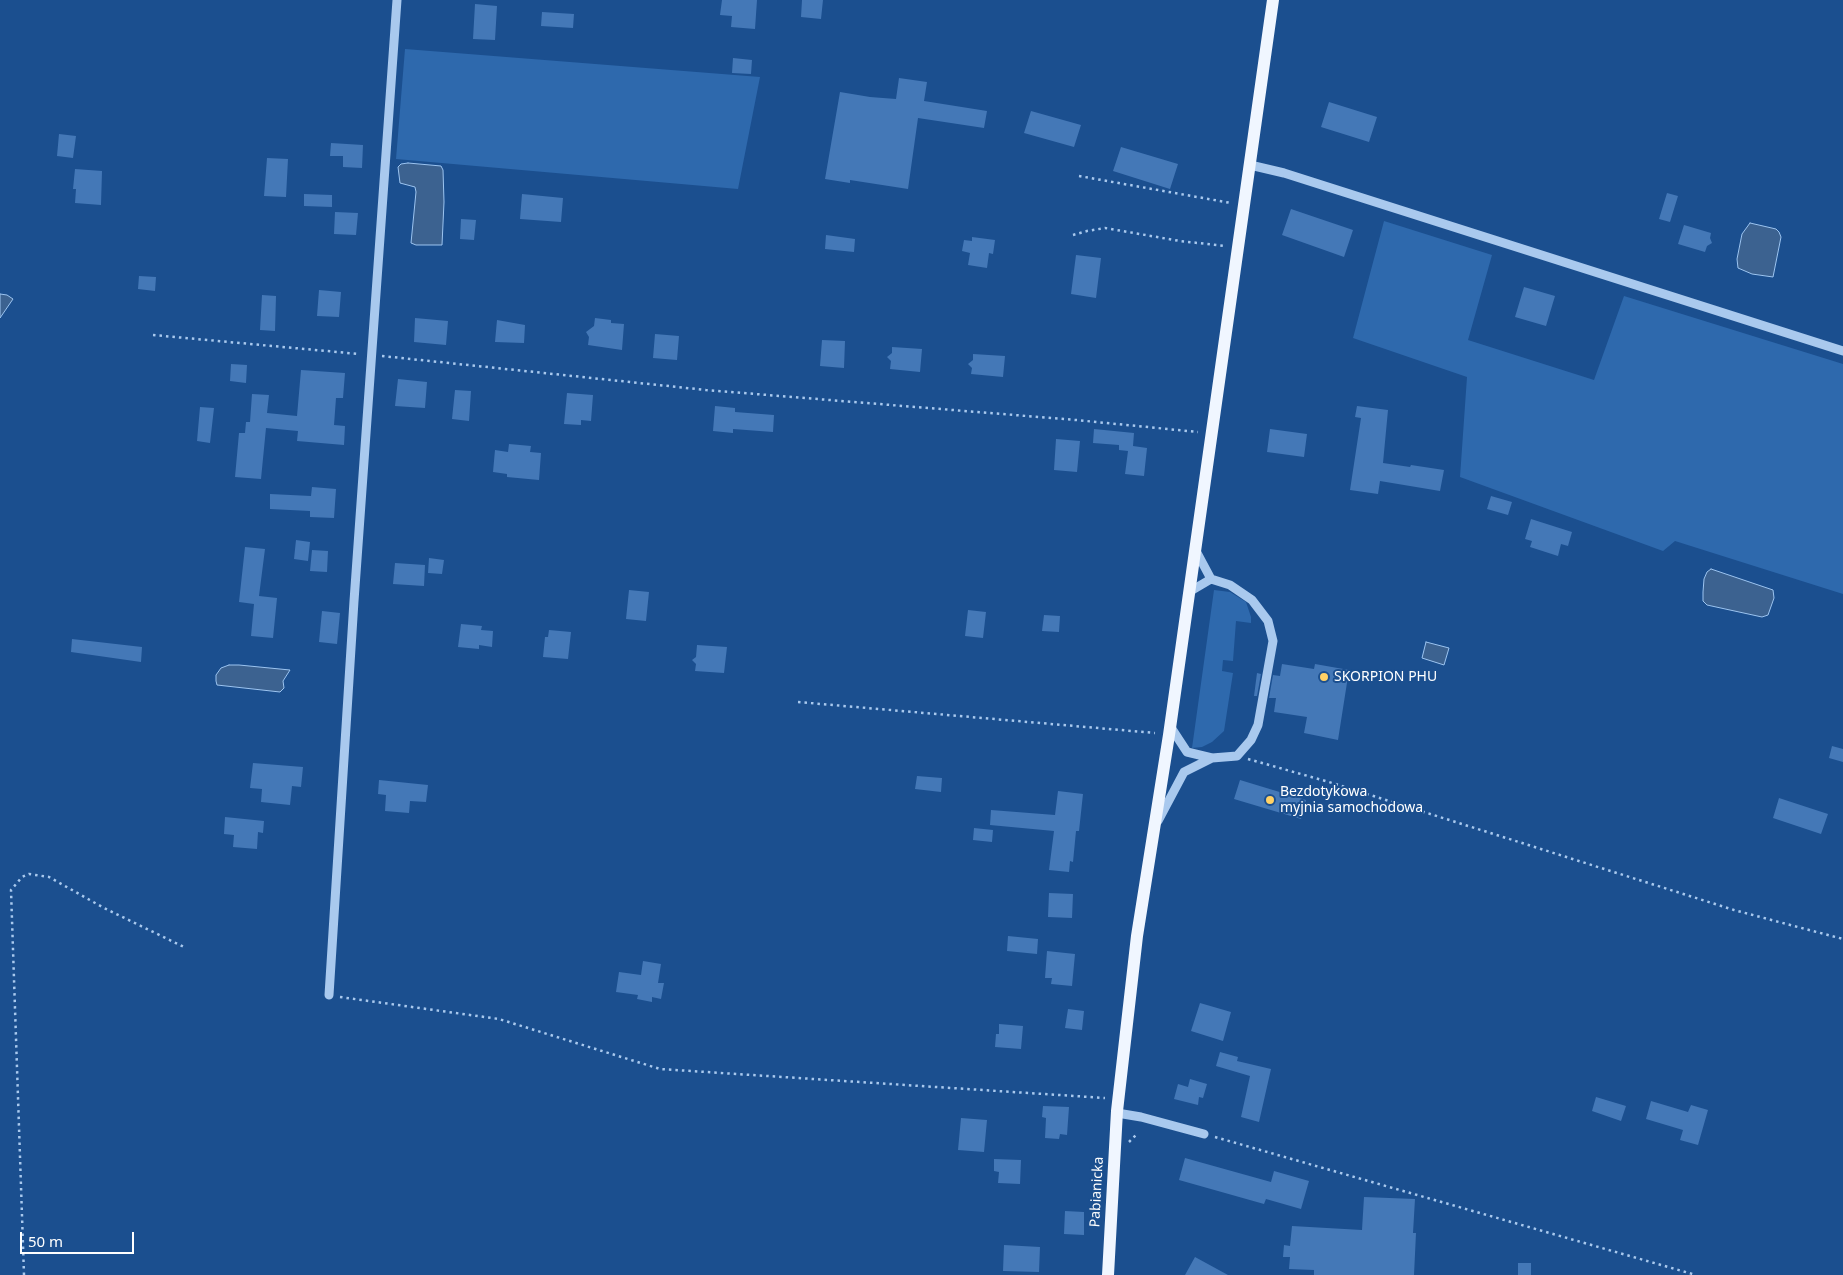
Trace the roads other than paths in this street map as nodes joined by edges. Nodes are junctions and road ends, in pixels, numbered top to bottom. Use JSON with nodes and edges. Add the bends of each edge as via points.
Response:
{"nodes":[{"id":1,"x":397,"y":0,"type":"edge"},
{"id":2,"x":1273,"y":0,"type":"edge"},
{"id":3,"x":1250,"y":166,"type":"junction"},
{"id":4,"x":1843,"y":351,"type":"edge"},
{"id":5,"x":1195,"y":549,"type":"junction"},
{"id":6,"x":1211,"y":579,"type":"junction"},
{"id":7,"x":1189,"y":592,"type":"junction"},
{"id":8,"x":1170,"y":730,"type":"junction"},
{"id":9,"x":1212,"y":758,"type":"junction"},
{"id":10,"x":1156,"y":826,"type":"junction"},
{"id":11,"x":329,"y":995,"type":"road end"},
{"id":12,"x":1117,"y":1108,"type":"junction"},
{"id":13,"x":1204,"y":1134,"type":"road end"},
{"id":14,"x":1108,"y":1275,"type":"edge"}],
"edges":[{"from":1,"to":11,"type":"street"},
{"from":2,"to":3,"type":"main road","name":"Pabianicka"},
{"from":3,"to":4,"type":"street","via":[[1284,173]]},
{"from":3,"to":5,"type":"main road","name":"Pabianicka"},
{"from":5,"to":6,"type":"street"},
{"from":5,"to":7,"type":"main road","name":"Pabianicka"},
{"from":6,"to":7,"type":"street"},
{"from":6,"to":9,"type":"street","via":[[1230,585],[1252,600],[1268,621],[1272,641],[1258,726],[1237,756]]},
{"from":7,"to":8,"type":"main road","name":"Pabianicka"},
{"from":8,"to":9,"type":"street","via":[[1186,752]]},
{"from":8,"to":10,"type":"main road","name":"Pabianicka"},
{"from":9,"to":10,"type":"street","via":[[1184,772]]},
{"from":10,"to":12,"type":"main road","name":"Pabianicka","via":[[1137,936]]},
{"from":12,"to":13,"type":"street"},
{"from":12,"to":14,"type":"main road","name":"Pabianicka"}]}
